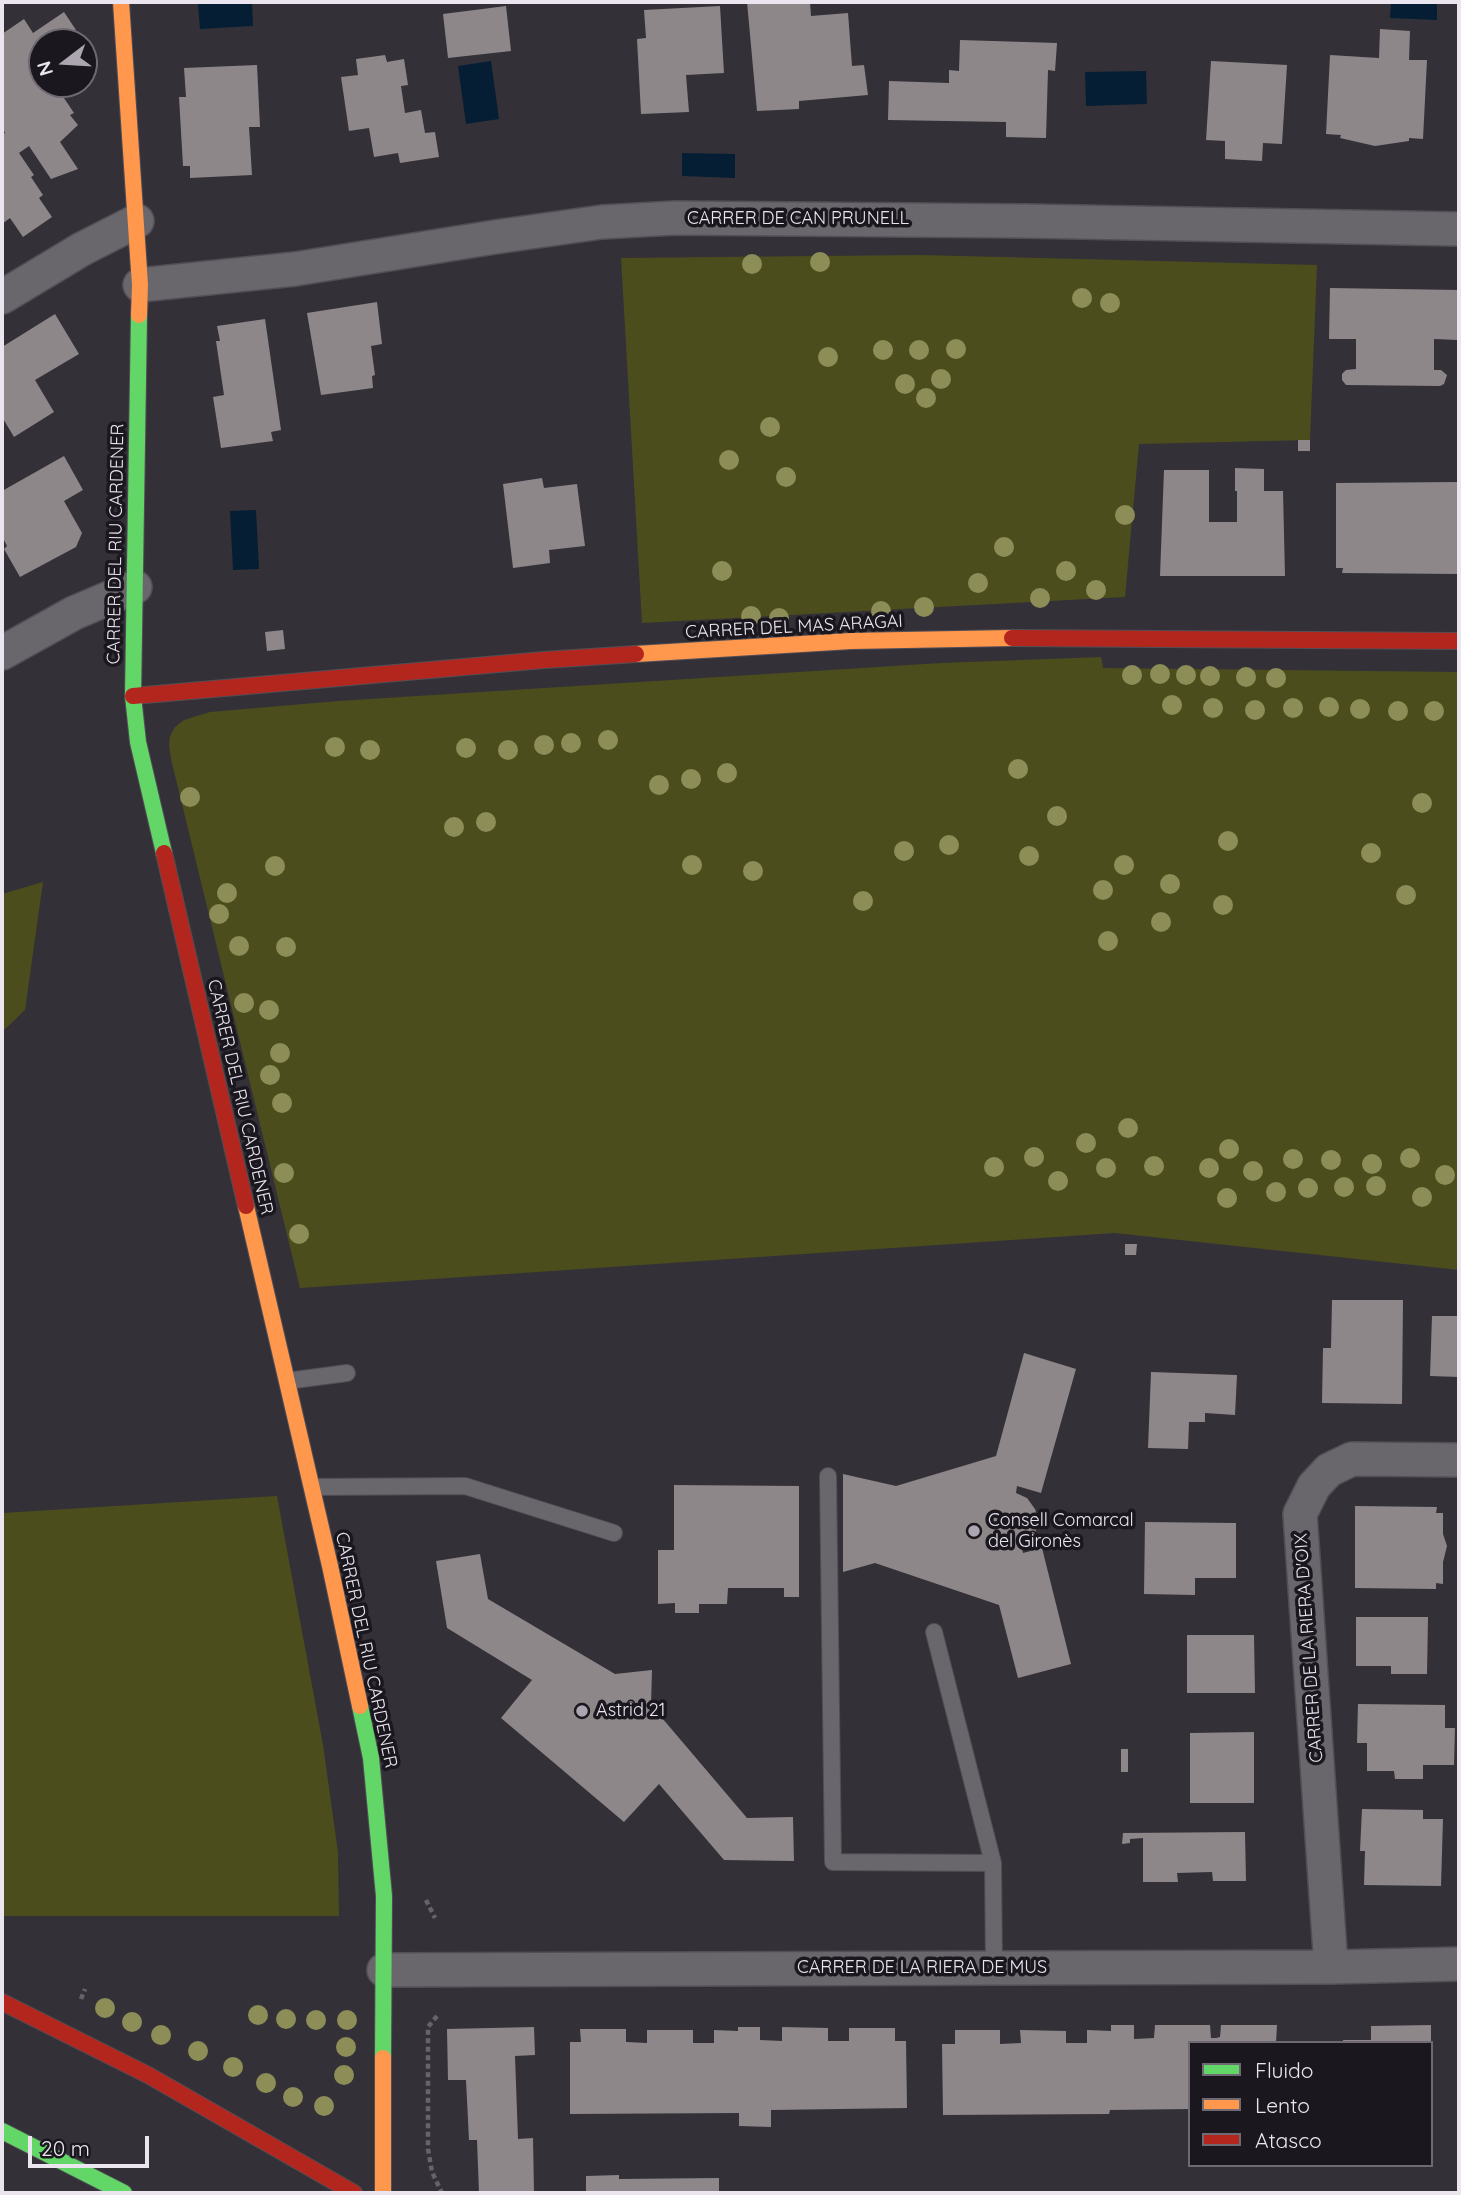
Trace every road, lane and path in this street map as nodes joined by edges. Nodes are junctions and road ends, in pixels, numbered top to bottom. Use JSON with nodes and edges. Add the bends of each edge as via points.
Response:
{"nodes":[{"id":1,"x":121,"y":2,"type":"edge"},
{"id":2,"x":137,"y":221,"type":"junction"},
{"id":3,"x":1459,"y":229,"type":"edge"},
{"id":4,"x":141,"y":285,"type":"junction"},
{"id":5,"x":2,"y":297,"type":"edge"},
{"id":6,"x":135,"y":587,"type":"junction"},
{"id":7,"x":1459,"y":641,"type":"edge"},
{"id":8,"x":2,"y":653,"type":"edge"},
{"id":9,"x":133,"y":696,"type":"junction"},
{"id":10,"x":347,"y":1373,"type":"dead end"},
{"id":11,"x":287,"y":1381,"type":"junction"},
{"id":12,"x":1459,"y":1460,"type":"edge"},
{"id":13,"x":828,"y":1476,"type":"dead end"},
{"id":14,"x":312,"y":1487,"type":"junction"},
{"id":15,"x":614,"y":1533,"type":"dead end"},
{"id":16,"x":934,"y":1632,"type":"dead end"},
{"id":17,"x":993,"y":1863,"type":"junction"},
{"id":18,"x":1459,"y":1964,"type":"edge"},
{"id":19,"x":994,"y":1967,"type":"junction"},
{"id":20,"x":1331,"y":1967,"type":"junction"},
{"id":21,"x":384,"y":1970,"type":"junction"},
{"id":22,"x":2,"y":2001,"type":"edge"},
{"id":23,"x":437,"y":2016,"type":"dead end"},
{"id":24,"x":2,"y":2131,"type":"edge"},
{"id":25,"x":124,"y":2193,"type":"edge"},
{"id":26,"x":354,"y":2193,"type":"edge"},
{"id":27,"x":383,"y":2193,"type":"edge"},
{"id":28,"x":442,"y":2193,"type":"edge"}],
"edges":[{"from":1,"to":2,"type":"street","name":"CARRER DEL RIU CARDENER"},
{"from":2,"to":4,"type":"street","name":"CARRER DEL RIU CARDENER"},
{"from":2,"to":5,"type":"street"},
{"from":3,"to":4,"type":"street","name":"CARRER DE CAN PRUNELL","via":[[675,218],[602,222],[295,269]]},
{"from":4,"to":6,"type":"street","name":"CARRER DEL RIU CARDENER"},
{"from":6,"to":8,"type":"street","via":[[74,613]]},
{"from":6,"to":9,"type":"street","name":"CARRER DEL RIU CARDENER"},
{"from":7,"to":9,"type":"street","name":"CARRER DEL MAS ARAGAI","via":[[1043,637],[851,641],[544,660]]},
{"from":9,"to":11,"type":"street","name":"CARRER DEL RIU CARDENER","via":[[138,742]]},
{"from":10,"to":11,"type":"lane"},
{"from":11,"to":14,"type":"street","name":"CARRER DEL RIU CARDENER"},
{"from":12,"to":20,"type":"street","name":"CARRER DE LA RIERA D'OIX","via":[[1352,1459],[1329,1471],[1314,1486],[1300,1514]]},
{"from":13,"to":17,"type":"lane","via":[[833,1862]]},
{"from":14,"to":15,"type":"lane","via":[[465,1486]]},
{"from":14,"to":21,"type":"street","name":"CARRER DEL RIU CARDENER","via":[[371,1758],[384,1886]]},
{"from":16,"to":17,"type":"lane"},
{"from":17,"to":19,"type":"lane"},
{"from":18,"to":20,"type":"street","name":"CARRER DE LA RIERA DE MUS"},
{"from":19,"to":20,"type":"street","name":"CARRER DE LA RIERA DE MUS"},
{"from":19,"to":21,"type":"street","name":"CARRER DE LA RIERA DE MUS"},
{"from":21,"to":27,"type":"street","name":"CARRER DEL RIU CARDENER"},
{"from":22,"to":26,"type":"street","via":[[148,2075]]},
{"from":23,"to":28,"type":"path","via":[[428,2027],[428,2149]]},
{"from":24,"to":25,"type":"street"}]}
